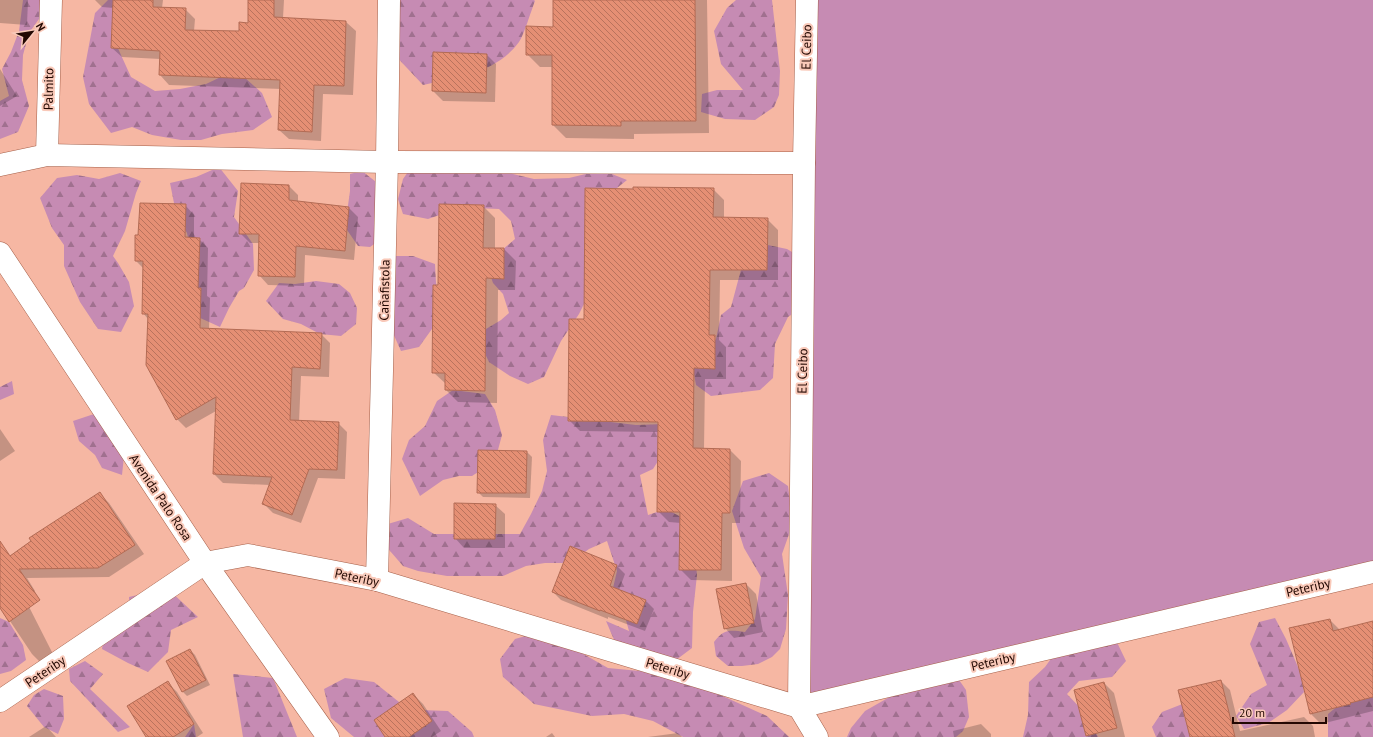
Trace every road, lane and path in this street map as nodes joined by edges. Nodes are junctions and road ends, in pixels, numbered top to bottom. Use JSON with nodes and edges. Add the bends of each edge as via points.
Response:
{"nodes":[{"id":1,"x":50,"y":0,"type":"edge"},
{"id":2,"x":389,"y":0,"type":"edge"},
{"id":3,"x":807,"y":0,"type":"edge"},
{"id":4,"x":46,"y":155,"type":"junction"},
{"id":5,"x":387,"y":162,"type":"junction"},
{"id":6,"x":804,"y":163,"type":"junction"},
{"id":7,"x":0,"y":164,"type":"edge"},
{"id":8,"x":0,"y":253,"type":"edge"},
{"id":9,"x":205,"y":563,"type":"junction"},
{"id":10,"x":1373,"y":572,"type":"edge"},
{"id":11,"x":377,"y":580,"type":"junction"},
{"id":12,"x":0,"y":701,"type":"edge"},
{"id":13,"x":799,"y":707,"type":"junction"},
{"id":14,"x":328,"y":737,"type":"edge"},
{"id":15,"x":817,"y":737,"type":"edge"}],
"edges":[{"from":1,"to":4,"type":"street","name":"Palmito"},
{"from":2,"to":5,"type":"street","name":"Cañafistola"},
{"from":3,"to":6,"type":"street","name":"El Ceibo"},
{"from":4,"to":5,"type":"street"},
{"from":4,"to":7,"type":"street"},
{"from":5,"to":6,"type":"street"},
{"from":5,"to":11,"type":"street","name":"Cañafistola"},
{"from":6,"to":13,"type":"street","name":"El Ceibo"},
{"from":8,"to":9,"type":"street","name":"Avenida Palo Rosa"},
{"from":9,"to":11,"type":"street","name":"Peteriby","via":[[248,555]]},
{"from":9,"to":12,"type":"street","name":"Peteriby"},
{"from":9,"to":14,"type":"street","name":"Avenida Palo Rosa"},
{"from":10,"to":13,"type":"street","name":"Peteriby"},
{"from":11,"to":13,"type":"street","name":"Peteriby"},
{"from":13,"to":15,"type":"street"}]}
